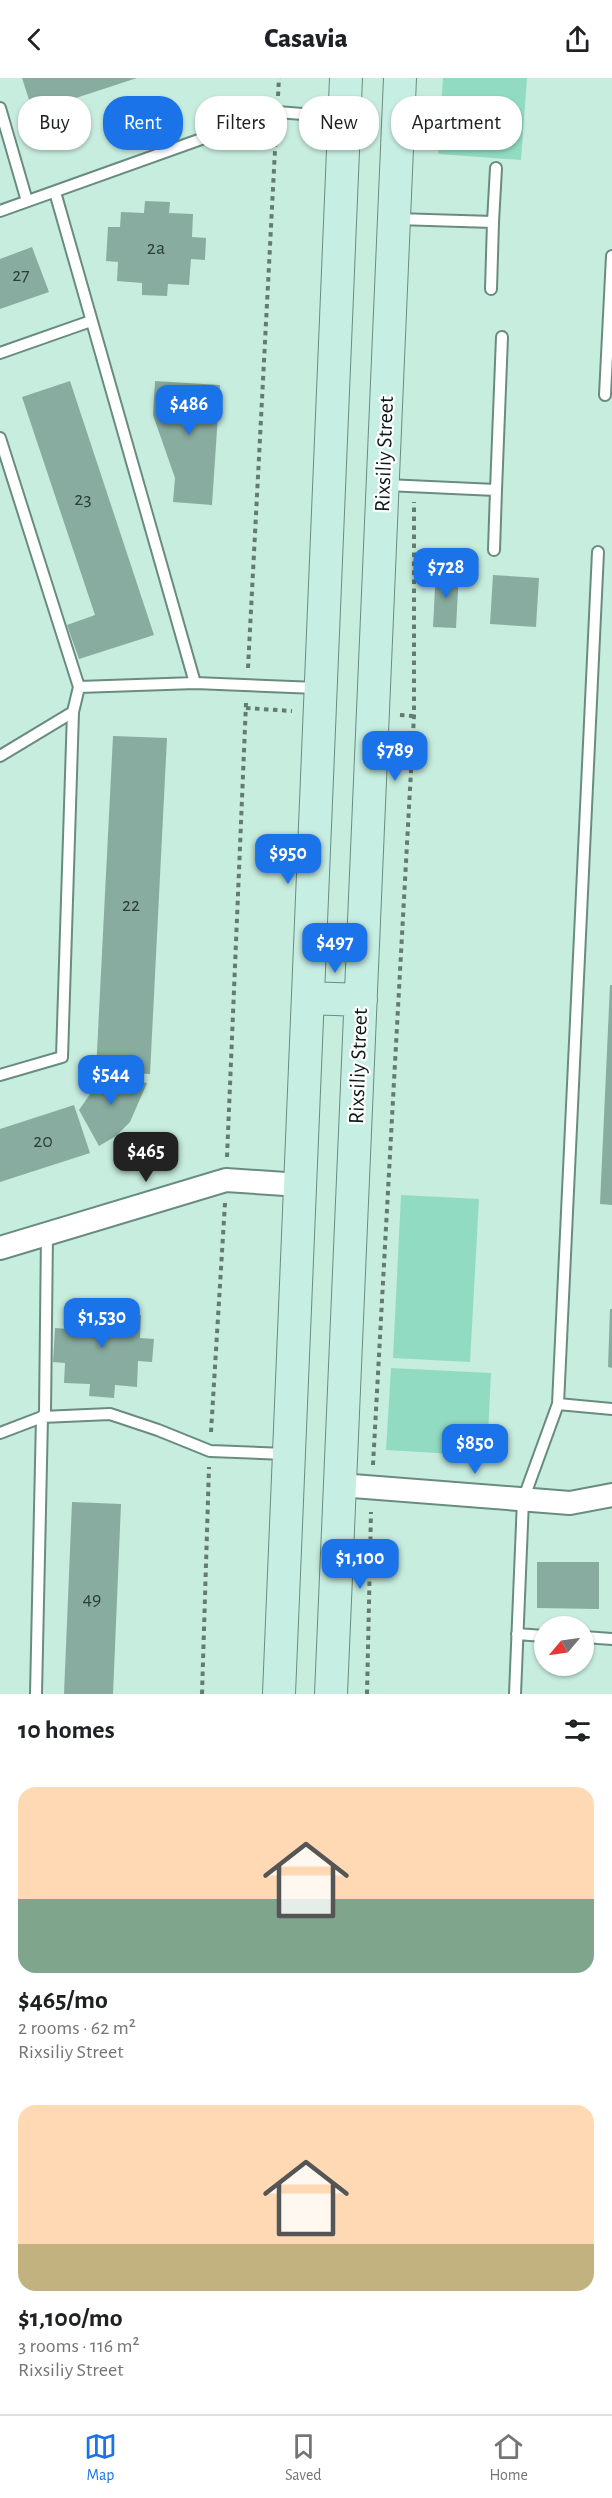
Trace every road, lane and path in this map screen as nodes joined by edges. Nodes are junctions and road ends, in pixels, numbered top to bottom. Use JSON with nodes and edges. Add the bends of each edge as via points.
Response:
{"nodes":[{"id":1,"x":279,"y":78,"type":"edge"},
{"id":2,"x":346,"y":78,"type":"edge"},
{"id":3,"x":400,"y":78,"type":"edge"},
{"id":4,"x":278,"y":96,"type":"edge"},
{"id":5,"x":345,"y":96,"type":"edge"},
{"id":6,"x":0,"y":108,"type":"edge"},
{"id":7,"x":195,"y":142,"type":"edge"},
{"id":8,"x":275,"y":150,"type":"edge"},
{"id":9,"x":343,"y":150,"type":"edge"},
{"id":10,"x":496,"y":168,"type":"dead end"},
{"id":11,"x":55,"y":192,"type":"junction"},
{"id":12,"x":27,"y":201,"type":"junction"},
{"id":13,"x":0,"y":210,"type":"edge"},
{"id":14,"x":394,"y":219,"type":"junction"},
{"id":15,"x":493,"y":222,"type":"junction"},
{"id":16,"x":612,"y":256,"type":"edge"},
{"id":17,"x":491,"y":289,"type":"dead end"},
{"id":18,"x":91,"y":321,"type":"junction"},
{"id":19,"x":502,"y":337,"type":"dead end"},
{"id":20,"x":0,"y":353,"type":"edge"},
{"id":21,"x":605,"y":395,"type":"dead end"},
{"id":22,"x":0,"y":438,"type":"edge"},
{"id":23,"x":383,"y":485,"type":"junction"},
{"id":24,"x":414,"y":485,"type":"junction"},
{"id":25,"x":496,"y":490,"type":"junction"},
{"id":26,"x":494,"y":550,"type":"dead end"},
{"id":27,"x":598,"y":552,"type":"dead end"},
{"id":28,"x":195,"y":683,"type":"junction"},
{"id":29,"x":247,"y":684,"type":"junction"},
{"id":30,"x":79,"y":687,"type":"junction"},
{"id":31,"x":320,"y":701,"type":"junction"},
{"id":32,"x":246,"y":708,"type":"junction"},
{"id":33,"x":73,"y":712,"type":"junction"},
{"id":34,"x":0,"y":756,"type":"edge"},
{"id":35,"x":308,"y":998,"type":"junction"},
{"id":36,"x":361,"y":1000,"type":"junction"},
{"id":37,"x":0,"y":1075,"type":"edge"},
{"id":38,"x":226,"y":1180,"type":"junction"},
{"id":39,"x":300,"y":1185,"type":"junction"},
{"id":40,"x":47,"y":1233,"type":"junction"},
{"id":41,"x":0,"y":1248,"type":"edge"},
{"id":42,"x":558,"y":1404,"type":"junction"},
{"id":43,"x":612,"y":1409,"type":"edge"},
{"id":44,"x":42,"y":1417,"type":"junction"},
{"id":45,"x":0,"y":1433,"type":"edge"},
{"id":46,"x":210,"y":1451,"type":"junction"},
{"id":47,"x":289,"y":1455,"type":"junction"},
{"id":48,"x":340,"y":1485,"type":"junction"},
{"id":49,"x":372,"y":1486,"type":"junction"},
{"id":50,"x":612,"y":1495,"type":"edge"},
{"id":51,"x":523,"y":1500,"type":"junction"},
{"id":52,"x":517,"y":1634,"type":"junction"},
{"id":53,"x":534,"y":1635,"type":"edge"},
{"id":54,"x":594,"y":1638,"type":"edge"},
{"id":55,"x":612,"y":1639,"type":"edge"},
{"id":56,"x":36,"y":1694,"type":"edge"},
{"id":57,"x":202,"y":1694,"type":"edge"},
{"id":58,"x":279,"y":1694,"type":"edge"},
{"id":59,"x":331,"y":1694,"type":"edge"},
{"id":60,"x":367,"y":1694,"type":"edge"},
{"id":61,"x":515,"y":1694,"type":"edge"}],
"edges":[{"from":1,"to":4,"type":"path"},
{"from":2,"to":5,"type":"main road"},
{"from":3,"to":14,"type":"main road","name":"Rixsiliy Street"},
{"from":6,"to":12,"type":"lane"},
{"from":7,"to":11,"type":"lane"},
{"from":8,"to":29,"type":"path"},
{"from":9,"to":31,"type":"main road"},
{"from":10,"to":15,"type":"lane"},
{"from":11,"to":12,"type":"lane"},
{"from":11,"to":18,"type":"lane"},
{"from":12,"to":13,"type":"lane"},
{"from":14,"to":15,"type":"lane"},
{"from":14,"to":23,"type":"main road","name":"Rixsiliy Street"},
{"from":15,"to":17,"type":"lane"},
{"from":16,"to":21,"type":"lane"},
{"from":18,"to":20,"type":"lane"},
{"from":18,"to":28,"type":"lane"},
{"from":19,"to":25,"type":"lane"},
{"from":22,"to":30,"type":"lane"},
{"from":23,"to":24,"type":"lane"},
{"from":23,"to":36,"type":"main road","name":"Rixsiliy Street"},
{"from":24,"to":25,"type":"lane"},
{"from":24,"to":49,"type":"path","via":[[414,716]]},
{"from":25,"to":26,"type":"lane"},
{"from":27,"to":42,"type":"lane"},
{"from":28,"to":29,"type":"lane"},
{"from":28,"to":30,"type":"lane"},
{"from":29,"to":31,"type":"lane"},
{"from":29,"to":32,"type":"path"},
{"from":30,"to":33,"type":"lane"},
{"from":31,"to":32,"type":"path"},
{"from":31,"to":35,"type":"main road"},
{"from":32,"to":38,"type":"path"},
{"from":33,"to":34,"type":"lane"},
{"from":33,"to":37,"type":"lane","via":[[62,1057]]},
{"from":35,"to":36,"type":"main road"},
{"from":35,"to":39,"type":"main road"},
{"from":36,"to":48,"type":"main road","name":"Rixsiliy Street"},
{"from":38,"to":39,"type":"street"},
{"from":38,"to":40,"type":"street"},
{"from":38,"to":46,"type":"path"},
{"from":39,"to":47,"type":"main road"},
{"from":40,"to":41,"type":"street"},
{"from":40,"to":44,"type":"lane"},
{"from":42,"to":43,"type":"lane"},
{"from":42,"to":51,"type":"lane"},
{"from":44,"to":45,"type":"lane"},
{"from":44,"to":46,"type":"lane","via":[[110,1414]]},
{"from":44,"to":56,"type":"lane"},
{"from":46,"to":47,"type":"lane"},
{"from":46,"to":57,"type":"path"},
{"from":47,"to":58,"type":"main road"},
{"from":48,"to":49,"type":"street"},
{"from":48,"to":59,"type":"main road","name":"Rixsiliy Street"},
{"from":49,"to":51,"type":"street"},
{"from":49,"to":60,"type":"path"},
{"from":50,"to":51,"type":"street","via":[[570,1503]]},
{"from":51,"to":52,"type":"lane"},
{"from":52,"to":53,"type":"lane"},
{"from":52,"to":61,"type":"lane"},
{"from":54,"to":55,"type":"lane"}]}
